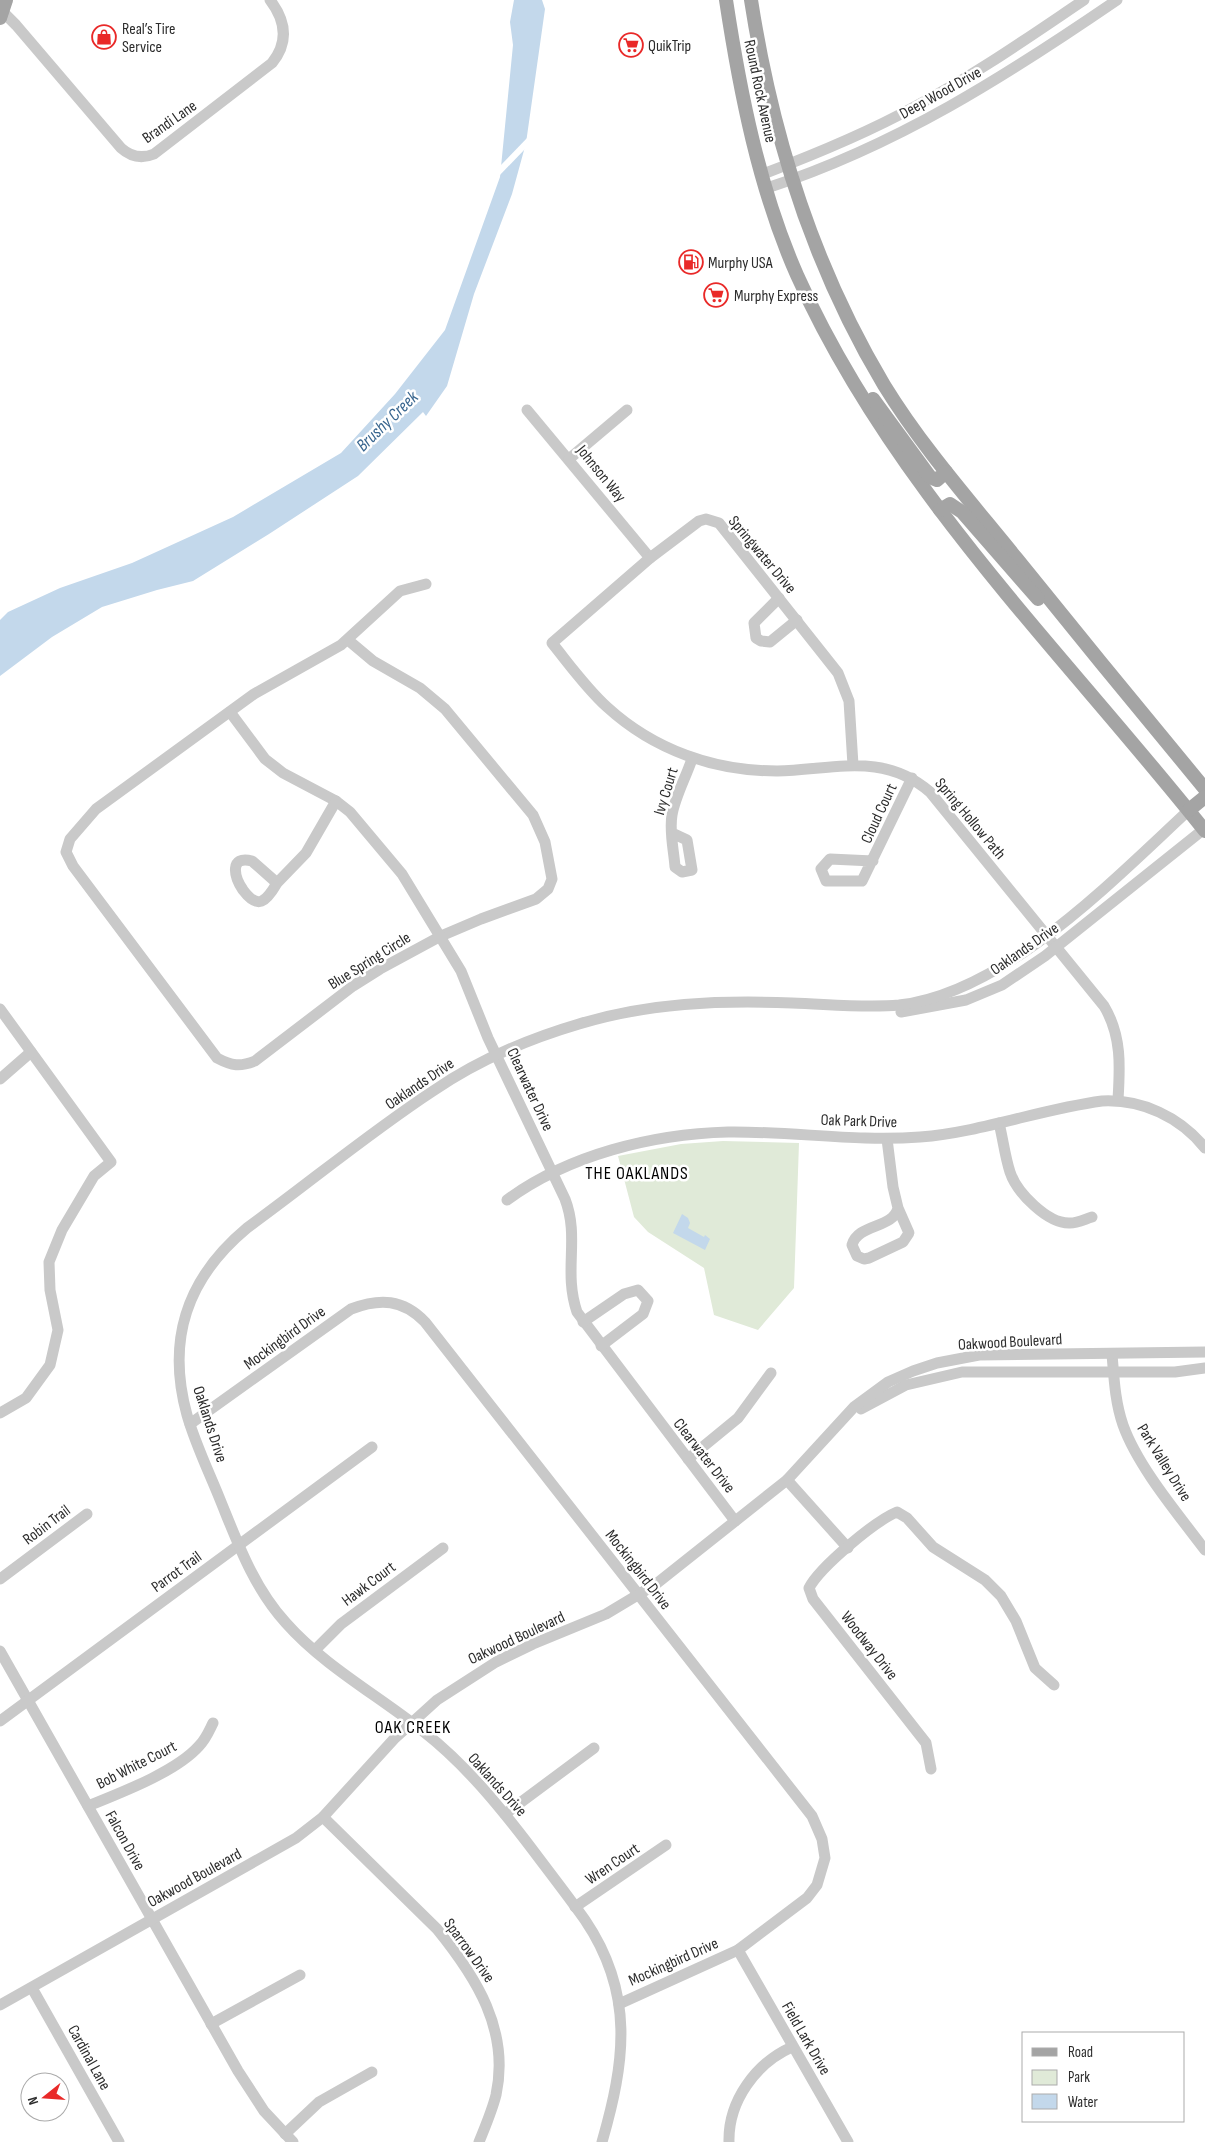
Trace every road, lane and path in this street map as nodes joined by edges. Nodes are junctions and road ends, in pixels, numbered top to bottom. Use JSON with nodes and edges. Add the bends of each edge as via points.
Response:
{"nodes":[{"id":1,"x":270,"y":0,"type":"edge"},
{"id":2,"x":726,"y":0,"type":"edge"},
{"id":3,"x":752,"y":0,"type":"edge"},
{"id":4,"x":1084,"y":0,"type":"edge"},
{"id":5,"x":1117,"y":0,"type":"edge"},
{"id":6,"x":3,"y":10,"type":"edge"},
{"id":7,"x":788,"y":164,"type":"junction"},
{"id":8,"x":763,"y":174,"type":"junction"},
{"id":9,"x":792,"y":180,"type":"junction"},
{"id":10,"x":767,"y":188,"type":"junction"},
{"id":11,"x":848,"y":375,"type":"junction"},
{"id":12,"x":527,"y":410,"type":"dead end"},
{"id":13,"x":626,"y":410,"type":"dead end"},
{"id":14,"x":569,"y":459,"type":"junction"},
{"id":15,"x":946,"y":472,"type":"junction"},
{"id":16,"x":940,"y":510,"type":"junction"},
{"id":17,"x":650,"y":558,"type":"junction"},
{"id":18,"x":426,"y":584,"type":"dead end"},
{"id":19,"x":779,"y":598,"type":"junction"},
{"id":20,"x":1066,"y":619,"type":"junction"},
{"id":21,"x":797,"y":620,"type":"junction"},
{"id":22,"x":348,"y":640,"type":"junction"},
{"id":23,"x":552,"y":643,"type":"joint"},
{"id":24,"x":230,"y":712,"type":"junction"},
{"id":25,"x":692,"y":759,"type":"junction"},
{"id":26,"x":853,"y":765,"type":"junction"},
{"id":27,"x":912,"y":778,"type":"junction"},
{"id":28,"x":1205,"y":789,"type":"edge"},
{"id":29,"x":1205,"y":797,"type":"edge"},
{"id":30,"x":336,"y":801,"type":"junction"},
{"id":31,"x":1189,"y":810,"type":"junction"},
{"id":32,"x":1205,"y":829,"type":"edge"},
{"id":33,"x":672,"y":833,"type":"dead end"},
{"id":34,"x":873,"y":861,"type":"dead end"},
{"id":35,"x":277,"y":883,"type":"dead end"},
{"id":36,"x":1046,"y":935,"type":"junction"},
{"id":37,"x":441,"y":936,"type":"junction"},
{"id":38,"x":1056,"y":947,"type":"junction"},
{"id":39,"x":830,"y":1005,"type":"junction"},
{"id":40,"x":0,"y":1009,"type":"edge"},
{"id":41,"x":32,"y":1052,"type":"junction"},
{"id":42,"x":497,"y":1056,"type":"junction"},
{"id":43,"x":0,"y":1079,"type":"edge"},
{"id":44,"x":1118,"y":1100,"type":"junction"},
{"id":45,"x":999,"y":1123,"type":"junction"},
{"id":46,"x":887,"y":1139,"type":"junction"},
{"id":47,"x":1205,"y":1148,"type":"edge"},
{"id":48,"x":554,"y":1174,"type":"junction"},
{"id":49,"x":507,"y":1200,"type":"dead end"},
{"id":50,"x":898,"y":1208,"type":"junction"},
{"id":51,"x":1092,"y":1217,"type":"dead end"},
{"id":52,"x":583,"y":1322,"type":"junction"},
{"id":53,"x":601,"y":1346,"type":"junction"},
{"id":54,"x":1205,"y":1352,"type":"edge"},
{"id":55,"x":1112,"y":1354,"type":"junction"},
{"id":56,"x":1205,"y":1368,"type":"edge"},
{"id":57,"x":771,"y":1373,"type":"dead end"},
{"id":58,"x":1113,"y":1373,"type":"junction"},
{"id":59,"x":0,"y":1413,"type":"edge"},
{"id":60,"x":190,"y":1424,"type":"junction"},
{"id":61,"x":836,"y":1426,"type":"junction"},
{"id":62,"x":372,"y":1447,"type":"dead end"},
{"id":63,"x":688,"y":1460,"type":"junction"},
{"id":64,"x":788,"y":1480,"type":"junction"},
{"id":65,"x":87,"y":1514,"type":"dead end"},
{"id":66,"x":735,"y":1521,"type":"junction"},
{"id":67,"x":239,"y":1545,"type":"junction"},
{"id":68,"x":443,"y":1548,"type":"dead end"},
{"id":69,"x":848,"y":1548,"type":"junction"},
{"id":70,"x":1205,"y":1550,"type":"edge"},
{"id":71,"x":0,"y":1579,"type":"edge"},
{"id":72,"x":638,"y":1595,"type":"junction"},
{"id":73,"x":316,"y":1649,"type":"junction"},
{"id":74,"x":0,"y":1651,"type":"edge"},
{"id":75,"x":1054,"y":1685,"type":"dead end"},
{"id":76,"x":28,"y":1700,"type":"junction"},
{"id":77,"x":0,"y":1721,"type":"edge"},
{"id":78,"x":410,"y":1722,"type":"junction"},
{"id":79,"x":213,"y":1723,"type":"dead end"},
{"id":80,"x":594,"y":1748,"type":"dead end"},
{"id":81,"x":931,"y":1769,"type":"dead end"},
{"id":82,"x":88,"y":1806,"type":"junction"},
{"id":83,"x":505,"y":1814,"type":"junction"},
{"id":84,"x":323,"y":1817,"type":"junction"},
{"id":85,"x":666,"y":1846,"type":"dead end"},
{"id":86,"x":575,"y":1907,"type":"junction"},
{"id":87,"x":151,"y":1919,"type":"junction"},
{"id":88,"x":738,"y":1950,"type":"junction"},
{"id":89,"x":300,"y":1974,"type":"dead end"},
{"id":90,"x":32,"y":1988,"type":"junction"},
{"id":91,"x":618,"y":2004,"type":"junction"},
{"id":92,"x":0,"y":2005,"type":"edge"},
{"id":93,"x":211,"y":2024,"type":"junction"},
{"id":94,"x":792,"y":2047,"type":"junction"},
{"id":95,"x":372,"y":2072,"type":"dead end"},
{"id":96,"x":289,"y":2138,"type":"edge"},
{"id":97,"x":119,"y":2142,"type":"edge"},
{"id":98,"x":479,"y":2142,"type":"edge"},
{"id":99,"x":602,"y":2142,"type":"edge"},
{"id":100,"x":729,"y":2142,"type":"edge"},
{"id":101,"x":848,"y":2142,"type":"edge"}],
"edges":[{"from":1,"to":6,"type":"street","name":"Brandi Lane","via":[[282,18],[284,30],[282,47],[272,63],[154,154],[140,157],[132,156],[121,148]]},
{"from":2,"to":8,"type":"main road","name":"Round Rock Avenue","via":[[747,115]]},
{"from":3,"to":7,"type":"main road","name":"Round Rock Avenue","via":[[766,80]]},
{"from":4,"to":7,"type":"street","name":"Deep Wood Drive","via":[[918,105],[835,146]]},
{"from":5,"to":9,"type":"street","name":"Deep Wood Drive","via":[[955,105],[858,153]]},
{"from":7,"to":8,"type":"street","name":"Deep Wood Drive"},
{"from":7,"to":9,"type":"main road","name":"Round Rock Avenue"},
{"from":8,"to":10,"type":"main road","name":"Round Rock Avenue"},
{"from":9,"to":10,"type":"street","name":"Deep Wood Drive"},
{"from":9,"to":15,"type":"main road","name":"Round Rock Avenue","via":[[822,259],[872,363],[900,409]]},
{"from":10,"to":11,"type":"main road","name":"Round Rock Avenue","via":[[796,272]]},
{"from":11,"to":15,"type":"main road","via":[[864,384],[930,477],[937,480]]},
{"from":11,"to":16,"type":"main road","name":"Round Rock Avenue","via":[[893,447]]},
{"from":12,"to":14,"type":"street","name":"Johnson Way"},
{"from":13,"to":14,"type":"street"},
{"from":14,"to":17,"type":"street","name":"Johnson Way"},
{"from":15,"to":20,"type":"main road","name":"Round Rock Avenue"},
{"from":16,"to":20,"type":"main road","via":[[946,505],[954,506],[1050,613]]},
{"from":16,"to":31,"type":"main road","name":"Round Rock Avenue","via":[[1057,655]]},
{"from":17,"to":19,"type":"street","name":"Springwater Drive","via":[[699,521],[713,520]]},
{"from":17,"to":23,"type":"street","name":"Springwater Drive"},
{"from":18,"to":22,"type":"street","via":[[400,591]]},
{"from":19,"to":21,"type":"street","name":"Springwater Drive"},
{"from":19,"to":21,"type":"street","via":[[754,623],[756,638],[770,642]]},
{"from":20,"to":28,"type":"main road","name":"Round Rock Avenue"},
{"from":21,"to":26,"type":"street","name":"Springwater Drive","via":[[834,667],[844,686],[851,718]]},
{"from":22,"to":24,"type":"street","name":"Blue Spring Circle","via":[[284,675]]},
{"from":22,"to":37,"type":"street","name":"Blue Spring Circle","via":[[373,661],[420,688],[445,709],[533,815],[545,842],[552,874],[543,895]]},
{"from":23,"to":25,"type":"street","name":"Spring Hollow Path","via":[[617,716],[643,734]]},
{"from":24,"to":30,"type":"street","name":"Clearwater Drive","via":[[265,759]]},
{"from":24,"to":37,"type":"street","name":"Blue Spring Circle","via":[[96,809],[70,839],[66,852],[72,866],[217,1058],[242,1066],[255,1061],[353,986]]},
{"from":25,"to":26,"type":"street","name":"Spring Hollow Path","via":[[748,770]]},
{"from":25,"to":33,"type":"street","name":"Ivy Court","via":[[672,815]]},
{"from":26,"to":27,"type":"street","name":"Spring Hollow Path","via":[[885,768]]},
{"from":27,"to":34,"type":"street","name":"Cloud Court"},
{"from":27,"to":36,"type":"street","name":"Spring Hollow Path","via":[[930,792]]},
{"from":29,"to":31,"type":"main road"},
{"from":30,"to":35,"type":"street","via":[[306,853]]},
{"from":30,"to":37,"type":"street","name":"Clearwater Drive","via":[[360,821],[392,861]]},
{"from":31,"to":32,"type":"main road","name":"Round Rock Avenue"},
{"from":31,"to":36,"type":"street","name":"Oaklands Drive","via":[[1107,885]]},
{"from":32,"to":38,"type":"street","name":"Oaklands Drive"},
{"from":36,"to":38,"type":"street","name":"Spring Hollow Path"},
{"from":36,"to":39,"type":"street","name":"Oaklands Drive","via":[[984,978],[930,998],[899,1005]]},
{"from":37,"to":42,"type":"street","name":"Clearwater Drive","via":[[468,987]]},
{"from":38,"to":39,"type":"street","name":"Oaklands Drive","via":[[1002,984],[966,1000],[899,1012]]},
{"from":38,"to":44,"type":"street","name":"Spring Hollow Path","via":[[1104,1006],[1114,1025],[1120,1053]]},
{"from":39,"to":42,"type":"street","name":"Oaklands Drive","via":[[735,1002],[645,1008],[581,1023]]},
{"from":40,"to":41,"type":"street"},
{"from":41,"to":43,"type":"street"},
{"from":41,"to":59,"type":"street","via":[[111,1162],[94,1176],[62,1230],[49,1262],[50,1290],[58,1330],[50,1365],[26,1398]]},
{"from":42,"to":48,"type":"street","name":"Clearwater Drive"},
{"from":42,"to":60,"type":"street","name":"Oaklands Drive","via":[[432,1091],[247,1228],[220,1254],[198,1284],[180,1334],[180,1385]]},
{"from":44,"to":45,"type":"street","name":"Oak Park Drive","via":[[1087,1103]]},
{"from":44,"to":47,"type":"street","name":"Oak Park Drive","via":[[1164,1114],[1190,1131]]},
{"from":45,"to":46,"type":"street","name":"Oak Park Drive","via":[[930,1136]]},
{"from":45,"to":51,"type":"street","via":[[1010,1173],[1032,1204],[1062,1222]]},
{"from":46,"to":48,"type":"street","name":"Oak Park Drive","via":[[745,1132],[702,1134],[600,1154]]},
{"from":46,"to":50,"type":"street"},
{"from":48,"to":49,"type":"street","name":"Oak Park Drive","via":[[536,1181]]},
{"from":48,"to":52,"type":"street","name":"Clearwater Drive","via":[[570,1211],[570,1288]]},
{"from":50,"to":50,"type":"street","via":[[893,1218],[857,1235],[852,1245],[857,1256],[869,1258],[903,1242],[909,1233]]},
{"from":52,"to":53,"type":"street","name":"Clearwater Drive"},
{"from":52,"to":53,"type":"street","via":[[624,1294],[638,1290],[648,1301],[643,1314]]},
{"from":53,"to":63,"type":"street","name":"Clearwater Drive"},
{"from":54,"to":55,"type":"street","name":"Oakwood Boulevard"},
{"from":55,"to":58,"type":"street","name":"Park Valley Drive"},
{"from":55,"to":61,"type":"street","name":"Oakwood Boulevard","via":[[979,1356],[937,1363],[900,1376],[874,1391]]},
{"from":56,"to":58,"type":"street","name":"Oakwood Boulevard"},
{"from":57,"to":63,"type":"street","via":[[738,1418]]},
{"from":58,"to":61,"type":"street","name":"Oakwood Boulevard","via":[[979,1372],[936,1377],[895,1390]]},
{"from":58,"to":70,"type":"street","name":"Park Valley Drive","via":[[1115,1396],[1132,1444]]},
{"from":60,"to":67,"type":"street","name":"Oaklands Drive"},
{"from":60,"to":72,"type":"street","name":"Mockingbird Drive","via":[[351,1309],[377,1301],[400,1304],[425,1322]]},
{"from":61,"to":64,"type":"street","name":"Oakwood Boulevard"},
{"from":62,"to":67,"type":"street","name":"Parrot Trail"},
{"from":63,"to":66,"type":"street","name":"Clearwater Drive"},
{"from":64,"to":66,"type":"street","name":"Oakwood Boulevard"},
{"from":64,"to":69,"type":"street"},
{"from":65,"to":71,"type":"street","name":"Robin Trail"},
{"from":66,"to":72,"type":"street","name":"Oakwood Boulevard"},
{"from":67,"to":73,"type":"street","name":"Oaklands Drive","via":[[277,1613]]},
{"from":67,"to":76,"type":"street","name":"Parrot Trail"},
{"from":68,"to":73,"type":"street","name":"Hawk Court","via":[[341,1624]]},
{"from":69,"to":75,"type":"street","name":"Woodway Drive","via":[[888,1516],[897,1512],[907,1518],[933,1547],[985,1580],[1001,1596],[1016,1621],[1034,1668]]},
{"from":69,"to":81,"type":"street","name":"Woodway Drive","via":[[813,1580],[809,1588],[814,1599],[926,1743]]},
{"from":72,"to":78,"type":"street","name":"Oakwood Boulevard","via":[[606,1614],[496,1662]]},
{"from":72,"to":88,"type":"street","name":"Mockingbird Drive","via":[[812,1816],[822,1839],[825,1858],[817,1885],[807,1898]]},
{"from":73,"to":78,"type":"street","name":"Oaklands Drive"},
{"from":74,"to":76,"type":"street","name":"Falcon Drive"},
{"from":76,"to":77,"type":"street","name":"Parrot Trail"},
{"from":76,"to":82,"type":"street","name":"Falcon Drive"},
{"from":78,"to":83,"type":"street","name":"Oaklands Drive","via":[[460,1765]]},
{"from":78,"to":84,"type":"street","name":"Oakwood Boulevard"},
{"from":79,"to":82,"type":"street","name":"Bob White Court","via":[[200,1745],[186,1758],[151,1778]]},
{"from":80,"to":83,"type":"street"},
{"from":82,"to":87,"type":"street","name":"Falcon Drive"},
{"from":83,"to":86,"type":"street","name":"Oaklands Drive"},
{"from":84,"to":87,"type":"street","name":"Oakwood Boulevard","via":[[296,1838]]},
{"from":84,"to":98,"type":"street","name":"Sparrow Drive","via":[[437,1929],[485,1998],[498,2046],[498,2080]]},
{"from":85,"to":86,"type":"street","name":"Wren Court"},
{"from":86,"to":91,"type":"street","name":"Oaklands Drive","via":[[603,1952]]},
{"from":87,"to":90,"type":"street","name":"Oakwood Boulevard"},
{"from":87,"to":93,"type":"street","name":"Falcon Drive"},
{"from":88,"to":91,"type":"street","name":"Mockingbird Drive"},
{"from":88,"to":94,"type":"street","name":"Field Lark Drive"},
{"from":89,"to":93,"type":"street"},
{"from":90,"to":92,"type":"street"},
{"from":90,"to":97,"type":"street","name":"Cardinal Lane"},
{"from":91,"to":99,"type":"street","name":"Oaklands Drive","via":[[621,2056]]},
{"from":93,"to":96,"type":"street","name":"Falcon Drive","via":[[255,2098]]},
{"from":94,"to":100,"type":"street","via":[[771,2060],[745,2088],[735,2109]]},
{"from":94,"to":101,"type":"street","name":"Field Lark Drive"},
{"from":95,"to":96,"type":"street","via":[[319,2102]]}]}
